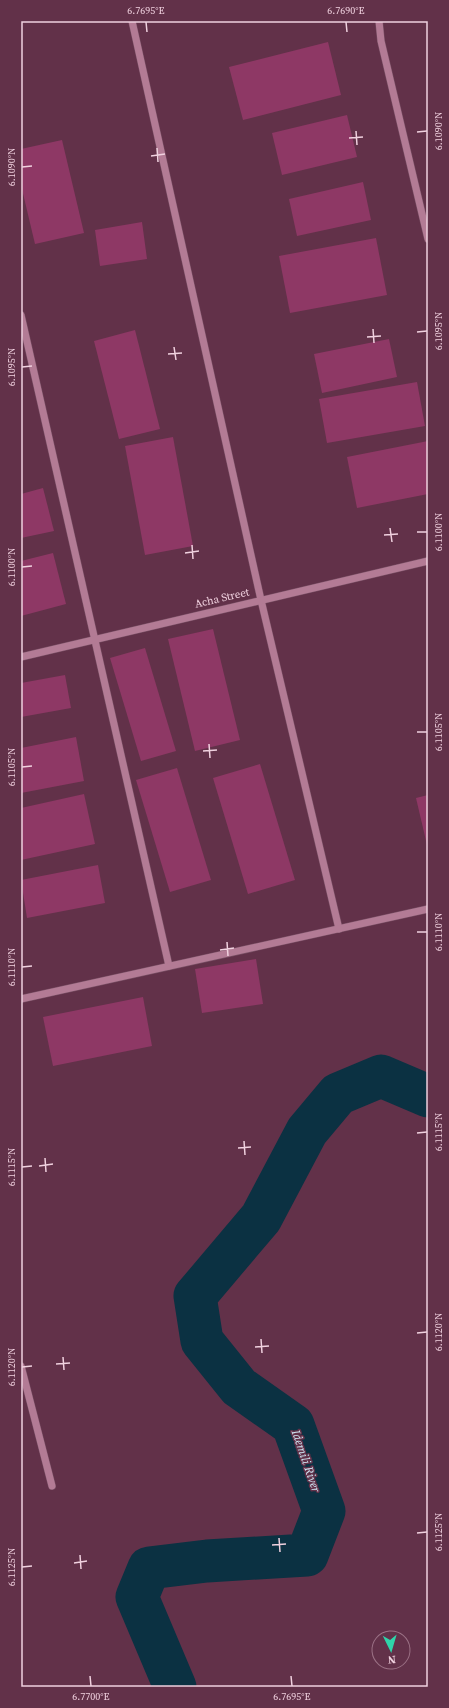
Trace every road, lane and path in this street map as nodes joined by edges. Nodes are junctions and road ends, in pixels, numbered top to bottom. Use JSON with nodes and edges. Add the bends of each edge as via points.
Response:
{"nodes":[{"id":1,"x":132,"y":21,"type":"edge"},
{"id":2,"x":379,"y":21,"type":"edge"},
{"id":3,"x":428,"y":239,"type":"edge"},
{"id":4,"x":21,"y":314,"type":"edge"},
{"id":5,"x":428,"y":561,"type":"edge"},
{"id":6,"x":261,"y":600,"type":"junction"},
{"id":7,"x":94,"y":639,"type":"junction"},
{"id":8,"x":21,"y":657,"type":"edge"},
{"id":9,"x":428,"y":909,"type":"edge"},
{"id":10,"x":340,"y":929,"type":"junction"},
{"id":11,"x":169,"y":966,"type":"junction"},
{"id":12,"x":21,"y":998,"type":"edge"},
{"id":13,"x":21,"y":1366,"type":"edge"},
{"id":14,"x":52,"y":1486,"type":"dead end"}],
"edges":[{"from":1,"to":6,"type":"street"},
{"from":2,"to":3,"type":"street","via":[[381,41]]},
{"from":4,"to":7,"type":"street"},
{"from":5,"to":6,"type":"street","name":"Acha Street"},
{"from":6,"to":7,"type":"street","name":"Acha Street"},
{"from":6,"to":10,"type":"street"},
{"from":7,"to":8,"type":"street","name":"Acha Street"},
{"from":7,"to":11,"type":"street"},
{"from":9,"to":10,"type":"street"},
{"from":10,"to":11,"type":"street"},
{"from":11,"to":12,"type":"street"},
{"from":13,"to":14,"type":"street"}]}
